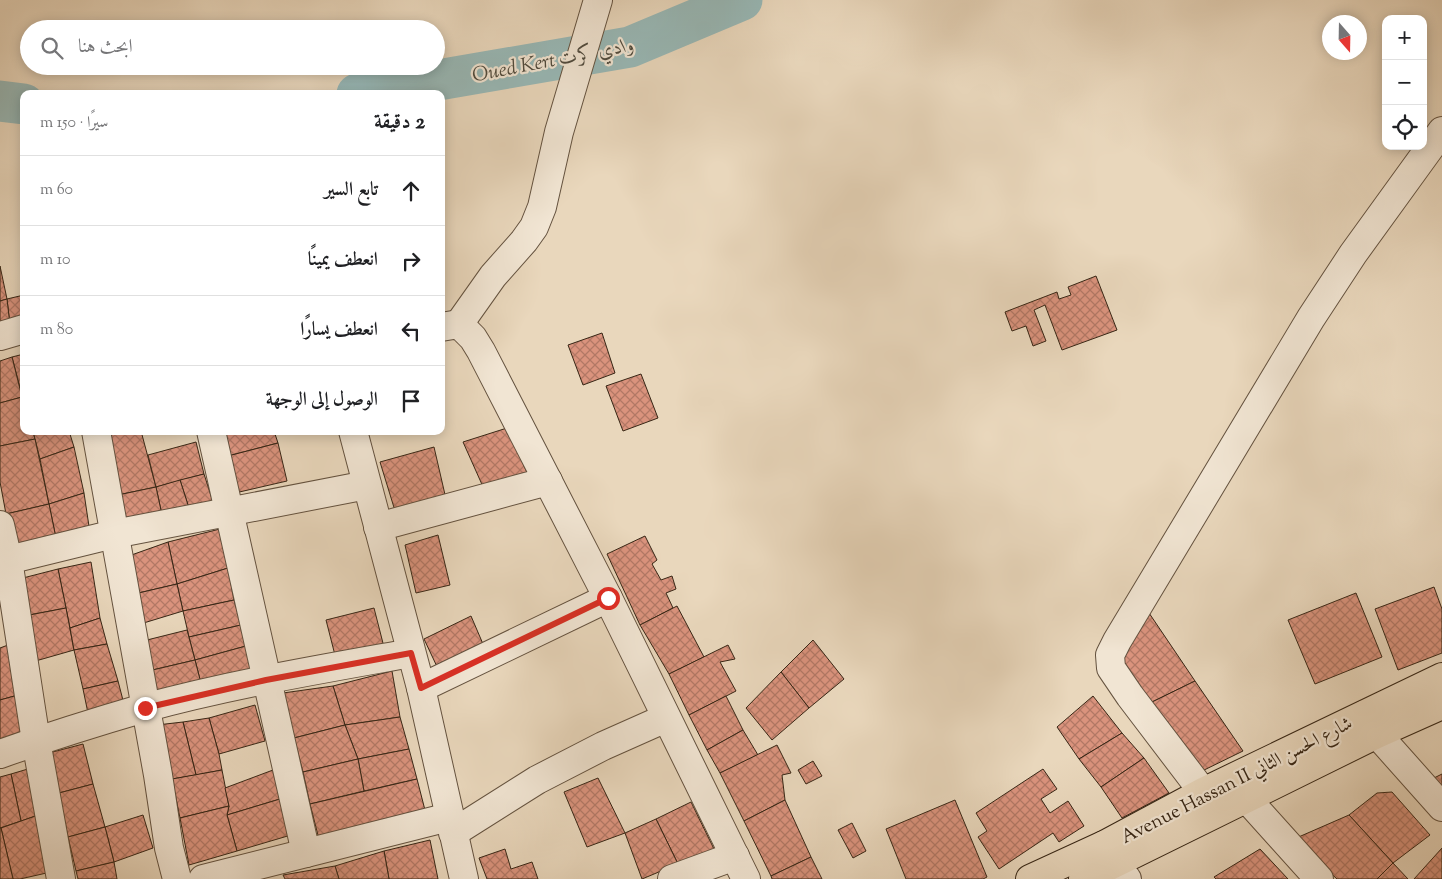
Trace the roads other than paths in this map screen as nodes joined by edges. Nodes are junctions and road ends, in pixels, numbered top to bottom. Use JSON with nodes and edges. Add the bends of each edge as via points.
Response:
{"nodes":[{"id":1,"x":598,"y":0,"type":"edge"},
{"id":2,"x":1442,"y":131,"type":"edge"},
{"id":3,"x":450,"y":326,"type":"edge"},
{"id":4,"x":20,"y":330,"type":"edge"},
{"id":5,"x":0,"y":336,"type":"edge"},
{"id":6,"x":97,"y":435,"type":"edge"},
{"id":7,"x":212,"y":435,"type":"edge"},
{"id":8,"x":354,"y":435,"type":"edge"},
{"id":9,"x":548,"y":481,"type":"junction"},
{"id":10,"x":367,"y":485,"type":"junction"},
{"id":11,"x":230,"y":512,"type":"junction"},
{"id":12,"x":0,"y":525,"type":"edge"},
{"id":13,"x":378,"y":526,"type":"junction"},
{"id":14,"x":114,"y":534,"type":"junction"},
{"id":15,"x":8,"y":560,"type":"junction"},
{"id":16,"x":608,"y":598,"type":"junction"},
{"id":17,"x":8,"y":620,"type":"edge"},
{"id":18,"x":411,"y":653,"type":"junction"},
{"id":19,"x":1442,"y":678,"type":"edge"},
{"id":20,"x":266,"y":680,"type":"junction"},
{"id":21,"x":421,"y":688,"type":"junction"},
{"id":22,"x":1442,"y":705,"type":"edge"},
{"id":23,"x":145,"y":708,"type":"junction"},
{"id":24,"x":666,"y":718,"type":"junction"},
{"id":25,"x":1371,"y":725,"type":"junction"},
{"id":26,"x":36,"y":741,"type":"junction"},
{"id":27,"x":0,"y":754,"type":"edge"},
{"id":28,"x":1203,"y":792,"type":"junction"},
{"id":29,"x":1246,"y":798,"type":"junction"},
{"id":30,"x":1442,"y":807,"type":"edge"},
{"id":31,"x":451,"y":825,"type":"junction"},
{"id":32,"x":306,"y":852,"type":"junction"},
{"id":33,"x":1115,"y":863,"type":"edge"},
{"id":34,"x":740,"y":868,"type":"edge"},
{"id":35,"x":217,"y":877,"type":"edge"},
{"id":36,"x":60,"y":879,"type":"edge"},
{"id":37,"x":177,"y":879,"type":"edge"},
{"id":38,"x":464,"y":879,"type":"edge"},
{"id":39,"x":672,"y":879,"type":"edge"},
{"id":40,"x":1030,"y":879,"type":"edge"},
{"id":41,"x":1083,"y":879,"type":"edge"},
{"id":42,"x":1319,"y":879,"type":"edge"}],
"edges":[{"from":1,"to":3,"type":"street","via":[[559,132],[540,214],[524,240]]},
{"from":2,"to":28,"type":"street","via":[[1311,318],[1110,655],[1111,668],[1130,696]]},
{"from":3,"to":9,"type":"street","via":[[473,338],[481,350]]},
{"from":4,"to":5,"type":"street"},
{"from":6,"to":14,"type":"street"},
{"from":7,"to":11,"type":"street"},
{"from":8,"to":10,"type":"street"},
{"from":9,"to":13,"type":"street"},
{"from":9,"to":16,"type":"street"},
{"from":10,"to":11,"type":"street"},
{"from":10,"to":13,"type":"street"},
{"from":11,"to":14,"type":"street"},
{"from":11,"to":20,"type":"street"},
{"from":12,"to":15,"type":"street"},
{"from":13,"to":18,"type":"street"},
{"from":14,"to":15,"type":"street"},
{"from":14,"to":23,"type":"street"},
{"from":15,"to":17,"type":"street"},
{"from":16,"to":21,"type":"street"},
{"from":16,"to":24,"type":"street"},
{"from":17,"to":26,"type":"street"},
{"from":18,"to":20,"type":"street"},
{"from":18,"to":21,"type":"street"},
{"from":19,"to":25,"type":"main road","name":"Avenue Hassan II شارع الحسن الثاني"},
{"from":20,"to":23,"type":"street"},
{"from":20,"to":32,"type":"street"},
{"from":21,"to":31,"type":"street"},
{"from":22,"to":25,"type":"main road","name":"Avenue Hassan II شارع الحسن الثاني"},
{"from":23,"to":26,"type":"street"},
{"from":23,"to":37,"type":"street"},
{"from":24,"to":31,"type":"street","via":[[603,746]]},
{"from":24,"to":34,"type":"street"},
{"from":25,"to":28,"type":"main road","name":"Avenue Hassan II شارع الحسن الثاني"},
{"from":25,"to":29,"type":"main road","name":"Avenue Hassan II شارع الحسن الثاني"},
{"from":25,"to":30,"type":"street"},
{"from":26,"to":27,"type":"street"},
{"from":26,"to":36,"type":"street"},
{"from":28,"to":33,"type":"main road","name":"Avenue Hassan II شارع الحسن الثاني"},
{"from":29,"to":33,"type":"main road","name":"Avenue Hassan II شارع الحسن الثاني"},
{"from":29,"to":42,"type":"street"},
{"from":31,"to":32,"type":"street"},
{"from":31,"to":38,"type":"street"},
{"from":32,"to":35,"type":"street"},
{"from":33,"to":40,"type":"main road","name":"Avenue Hassan II شارع الحسن الثاني"},
{"from":33,"to":41,"type":"main road","name":"Avenue Hassan II شارع الحسن الثاني"},
{"from":34,"to":39,"type":"street"}]}
